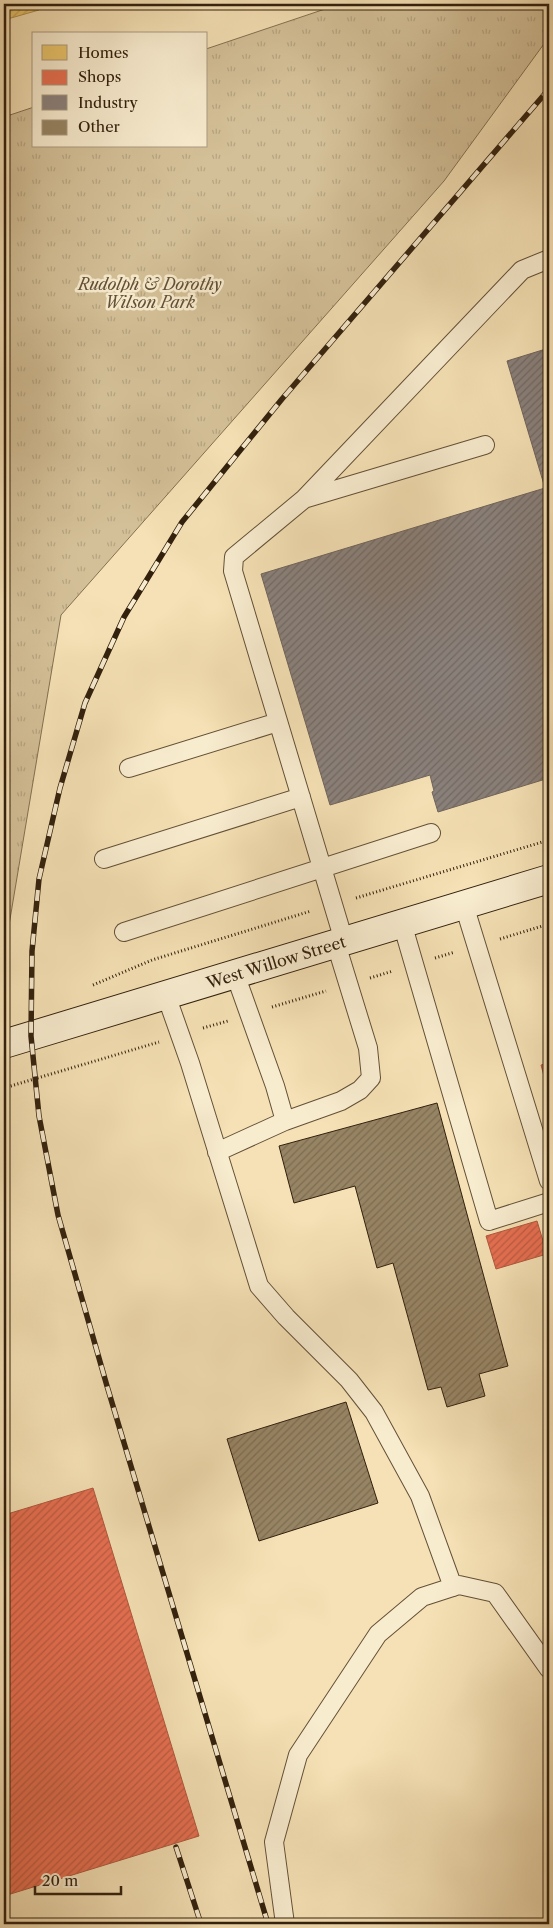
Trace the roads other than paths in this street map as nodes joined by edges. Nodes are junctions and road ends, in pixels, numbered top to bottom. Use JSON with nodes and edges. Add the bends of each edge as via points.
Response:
{"nodes":[{"id":1,"x":549,"y":259,"type":"edge"},
{"id":2,"x":485,"y":445,"type":"dead end"},
{"id":3,"x":304,"y":499,"type":"junction"},
{"id":4,"x":278,"y":722,"type":"junction"},
{"id":5,"x":128,"y":768,"type":"dead end"},
{"id":6,"x":301,"y":797,"type":"junction"},
{"id":7,"x":431,"y":834,"type":"dead end"},
{"id":8,"x":104,"y":859,"type":"dead end"},
{"id":9,"x":323,"y":869,"type":"junction"},
{"id":10,"x":549,"y":879,"type":"edge"},
{"id":11,"x":464,"y":905,"type":"junction"},
{"id":12,"x":402,"y":923,"type":"junction"},
{"id":13,"x":124,"y":932,"type":"dead end"},
{"id":14,"x":340,"y":942,"type":"junction"},
{"id":15,"x":235,"y":974,"type":"junction"},
{"id":16,"x":166,"y":995,"type":"junction"},
{"id":17,"x":4,"y":1044,"type":"edge"},
{"id":18,"x":285,"y":1121,"type":"junction"},
{"id":19,"x":217,"y":1152,"type":"junction"},
{"id":20,"x":549,"y":1181,"type":"edge"},
{"id":21,"x":549,"y":1202,"type":"edge"},
{"id":22,"x":453,"y":1586,"type":"junction"},
{"id":23,"x":549,"y":1669,"type":"edge"},
{"id":24,"x":285,"y":1924,"type":"edge"}],
"edges":[{"from":1,"to":3,"type":"lane","via":[[522,270]]},
{"from":2,"to":3,"type":"lane"},
{"from":3,"to":4,"type":"lane","via":[[234,557],[233,572]]},
{"from":4,"to":5,"type":"lane"},
{"from":4,"to":6,"type":"lane"},
{"from":6,"to":8,"type":"lane"},
{"from":6,"to":9,"type":"lane"},
{"from":7,"to":9,"type":"lane"},
{"from":9,"to":13,"type":"lane"},
{"from":9,"to":14,"type":"lane"},
{"from":10,"to":11,"type":"street","name":"West Willow Street"},
{"from":11,"to":12,"type":"street","name":"West Willow Street"},
{"from":11,"to":20,"type":"lane"},
{"from":12,"to":14,"type":"street","name":"West Willow Street"},
{"from":12,"to":21,"type":"lane","via":[[490,1221]]},
{"from":14,"to":15,"type":"street","name":"West Willow Street"},
{"from":14,"to":18,"type":"lane","via":[[368,1048],[370,1078],[360,1090],[340,1101]]},
{"from":15,"to":16,"type":"street","name":"West Willow Street"},
{"from":15,"to":18,"type":"lane"},
{"from":16,"to":17,"type":"street","name":"West Willow Street"},
{"from":16,"to":19,"type":"lane"},
{"from":18,"to":19,"type":"lane"},
{"from":19,"to":22,"type":"lane","via":[[259,1286],[349,1380],[374,1412],[420,1496]]},
{"from":22,"to":23,"type":"lane","via":[[459,1584],[496,1593]]},
{"from":22,"to":24,"type":"lane","via":[[422,1596],[378,1634],[298,1755],[274,1842]]}]}
